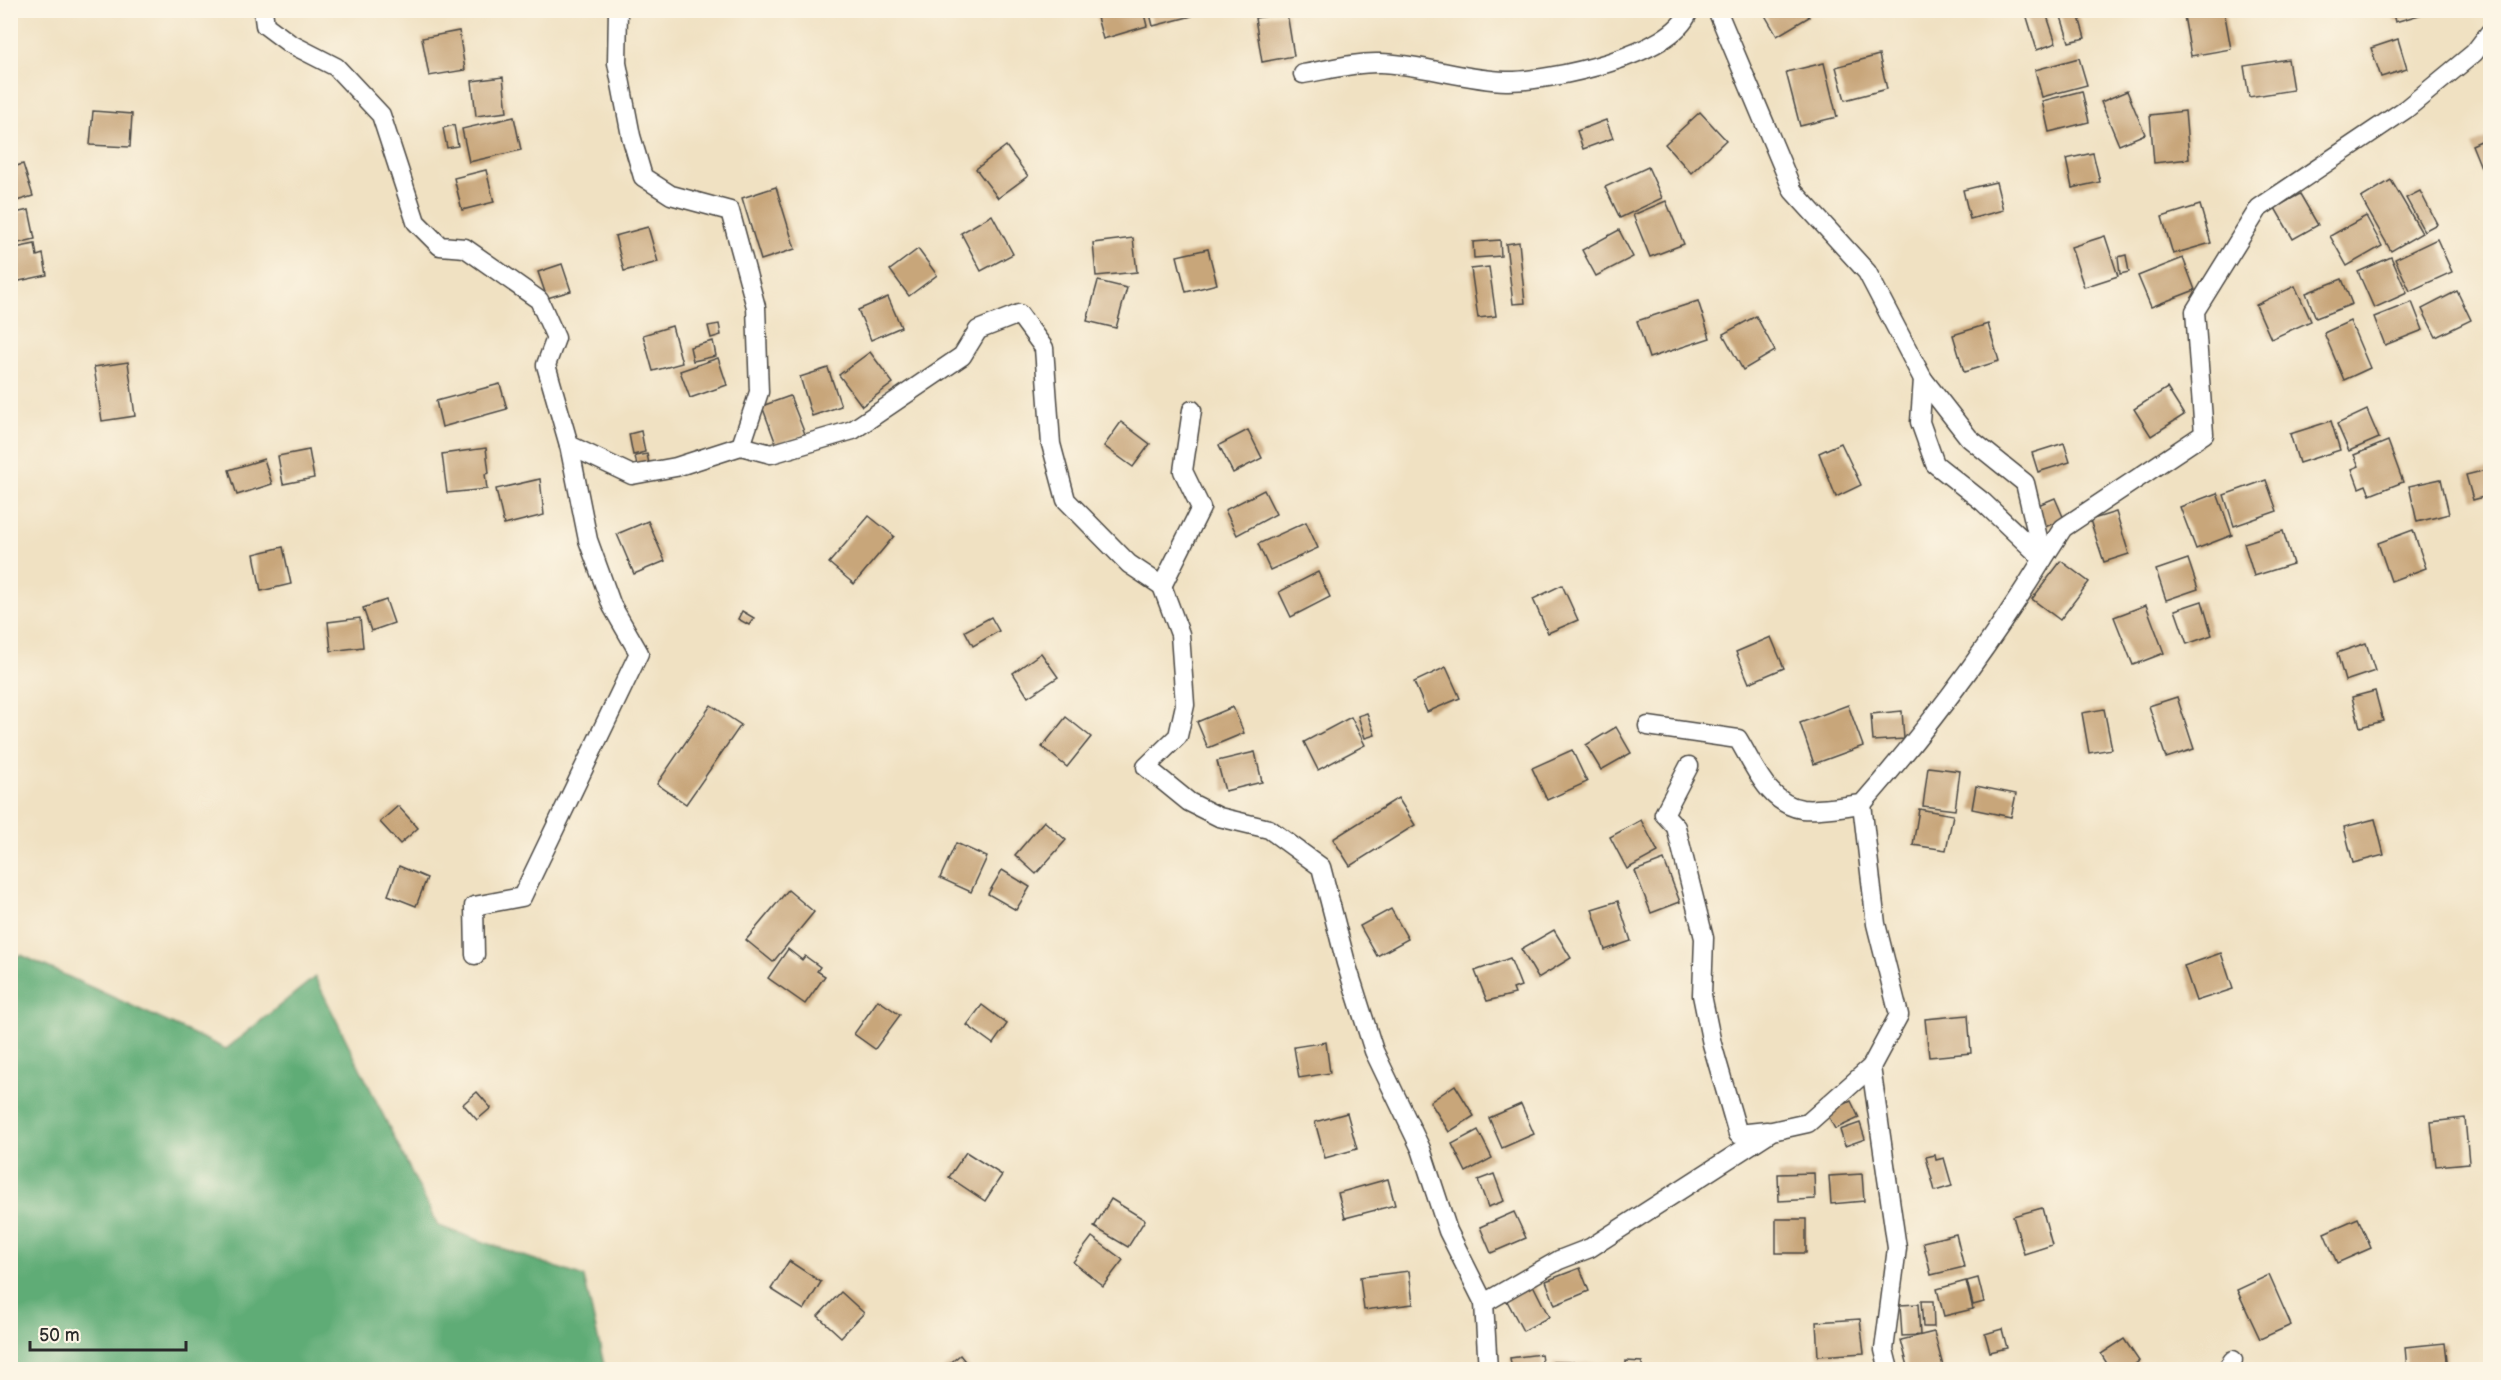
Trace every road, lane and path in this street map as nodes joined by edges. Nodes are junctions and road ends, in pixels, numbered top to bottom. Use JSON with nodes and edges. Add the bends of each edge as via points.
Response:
{"nodes":[{"id":1,"x":263,"y":10,"type":"edge"},
{"id":2,"x":618,"y":10,"type":"edge"},
{"id":3,"x":1689,"y":10,"type":"edge"},
{"id":4,"x":1717,"y":10,"type":"edge"},
{"id":5,"x":2490,"y":32,"type":"edge"},
{"id":6,"x":1303,"y":74,"type":"dead end"},
{"id":7,"x":1923,"y":379,"type":"junction"},
{"id":8,"x":1192,"y":410,"type":"dead end"},
{"id":9,"x":569,"y":445,"type":"junction"},
{"id":10,"x":741,"y":446,"type":"junction"},
{"id":11,"x":2043,"y":559,"type":"junction"},
{"id":12,"x":1162,"y":586,"type":"junction"},
{"id":13,"x":1648,"y":726,"type":"dead end"},
{"id":14,"x":1689,"y":766,"type":"dead end"},
{"id":15,"x":1862,"y":804,"type":"junction"},
{"id":16,"x":475,"y":955,"type":"dead end"},
{"id":17,"x":1871,"y":1067,"type":"junction"},
{"id":18,"x":1772,"y":1131,"type":"junction"},
{"id":19,"x":1484,"y":1303,"type":"junction"},
{"id":20,"x":1488,"y":1370,"type":"edge"},
{"id":21,"x":1888,"y":1370,"type":"edge"}],
"edges":[{"from":1,"to":9,"type":"street","via":[[265,25],[289,43],[336,67],[381,115],[416,222],[440,246],[465,248],[539,300],[556,338],[546,365]]},
{"from":2,"to":10,"type":"street","via":[[617,63],[643,177],[671,195],[730,211],[756,307],[759,371],[759,392]]},
{"from":3,"to":6,"type":"street","via":[[1686,22],[1639,54],[1553,78],[1505,81],[1378,63]]},
{"from":4,"to":7,"type":"street","via":[[1793,191],[1867,272]]},
{"from":5,"to":11,"type":"street","via":[[2474,53],[2406,109],[2259,208],[2195,311],[2204,434],[2063,528]]},
{"from":7,"to":11,"type":"street","via":[[1969,438],[2025,483]]},
{"from":7,"to":11,"type":"street","via":[[1920,422],[1935,464],[1983,502]]},
{"from":8,"to":12,"type":"street","via":[[1183,471],[1201,508]]},
{"from":9,"to":10,"type":"street","via":[[632,475],[676,468]]},
{"from":9,"to":16,"type":"street","via":[[588,540],[612,606],[639,652],[522,897],[474,906]]},
{"from":10,"to":12,"type":"street","via":[[771,454],[852,430],[962,356],[978,330],[1019,314],[1044,348],[1052,444],[1066,500],[1129,564]]},
{"from":11,"to":15,"type":"street","via":[[1979,659],[1923,734]]},
{"from":12,"to":19,"type":"street","via":[[1180,634],[1185,705],[1178,736],[1146,767],[1190,802],[1219,817],[1269,829],[1321,867],[1374,1051],[1421,1149],[1448,1231]]},
{"from":13,"to":15,"type":"street","via":[[1738,739],[1778,801],[1802,809]]},
{"from":14,"to":18,"type":"street","via":[[1664,814],[1676,828],[1704,938],[1702,994],[1712,1044],[1738,1134]]},
{"from":15,"to":17,"type":"street","via":[[1876,924],[1899,1015]]},
{"from":17,"to":18,"type":"street","via":[[1808,1123]]},
{"from":17,"to":21,"type":"street","via":[[1897,1248],[1884,1350]]},
{"from":18,"to":19,"type":"street","via":[[1590,1248],[1559,1260]]},
{"from":19,"to":20,"type":"street"}]}
